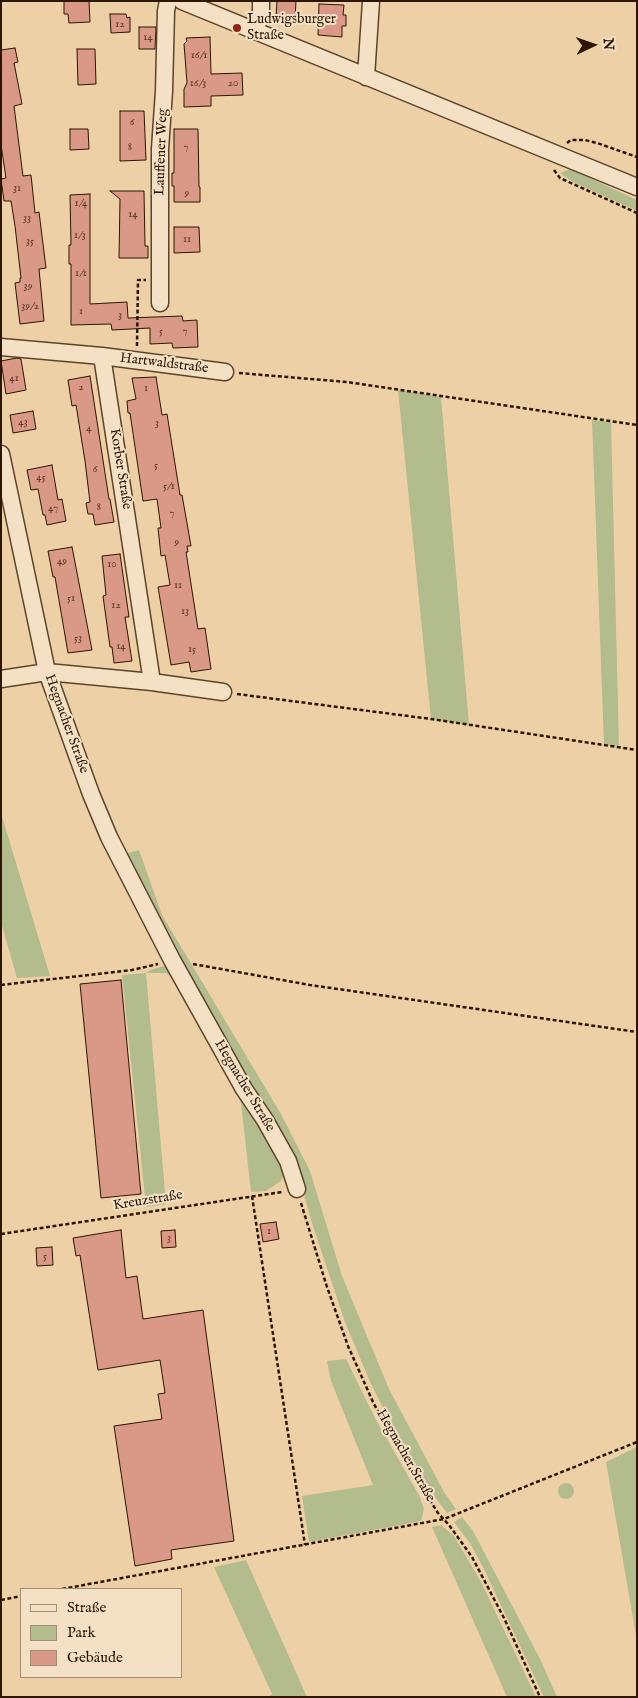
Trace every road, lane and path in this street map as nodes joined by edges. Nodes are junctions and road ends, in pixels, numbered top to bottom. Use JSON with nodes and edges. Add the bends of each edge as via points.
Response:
{"nodes":[{"id":1,"x":168,"y":1,"type":"edge"},
{"id":2,"x":182,"y":1,"type":"edge"},
{"id":3,"x":262,"y":1,"type":"edge"},
{"id":4,"x":371,"y":1,"type":"edge"},
{"id":5,"x":255,"y":31,"type":"junction"},
{"id":6,"x":366,"y":77,"type":"junction"},
{"id":7,"x":554,"y":154,"type":"junction"},
{"id":8,"x":637,"y":158,"type":"edge"},
{"id":9,"x":637,"y":187,"type":"edge"},
{"id":10,"x":637,"y":213,"type":"edge"},
{"id":11,"x":160,"y":280,"type":"junction"},
{"id":12,"x":160,"y":303,"type":"dead end"},
{"id":13,"x":1,"y":347,"type":"edge"},
{"id":14,"x":102,"y":356,"type":"junction"},
{"id":15,"x":136,"y":360,"type":"junction"},
{"id":16,"x":225,"y":372,"type":"joint"},
{"id":17,"x":637,"y":425,"type":"edge"},
{"id":18,"x":1,"y":454,"type":"edge"},
{"id":19,"x":47,"y":672,"type":"junction"},
{"id":20,"x":1,"y":679,"type":"edge"},
{"id":21,"x":152,"y":682,"type":"junction"},
{"id":22,"x":223,"y":692,"type":"joint"},
{"id":23,"x":637,"y":750,"type":"edge"},
{"id":24,"x":172,"y":960,"type":"junction"},
{"id":25,"x":1,"y":985,"type":"edge"},
{"id":26,"x":637,"y":1032,"type":"edge"},
{"id":27,"x":297,"y":1189,"type":"junction"},
{"id":28,"x":252,"y":1196,"type":"junction"},
{"id":29,"x":1,"y":1234,"type":"edge"},
{"id":30,"x":637,"y":1442,"type":"edge"},
{"id":31,"x":444,"y":1520,"type":"junction"},
{"id":32,"x":305,"y":1546,"type":"junction"},
{"id":33,"x":68,"y":1588,"type":"edge"},
{"id":34,"x":20,"y":1596,"type":"edge"},
{"id":35,"x":1,"y":1600,"type":"edge"},
{"id":36,"x":540,"y":1697,"type":"edge"}],
"edges":[{"from":1,"to":11,"type":"street","name":"Lauffener Weg","via":[[160,149]]},
{"from":2,"to":5,"type":"street"},
{"from":3,"to":5,"type":"street"},
{"from":4,"to":6,"type":"street"},
{"from":5,"to":6,"type":"street"},
{"from":6,"to":7,"type":"street"},
{"from":7,"to":8,"type":"path","via":[[571,140],[585,140]]},
{"from":7,"to":9,"type":"street"},
{"from":7,"to":10,"type":"path","via":[[554,169],[560,178]]},
{"from":11,"to":12,"type":"street","name":"Lauffener Weg"},
{"from":11,"to":15,"type":"path","via":[[138,280]]},
{"from":13,"to":14,"type":"street"},
{"from":14,"to":15,"type":"street","name":"Hartwaldstraße"},
{"from":14,"to":21,"type":"street","name":"Korber Straße"},
{"from":15,"to":16,"type":"street","name":"Hartwaldstraße"},
{"from":16,"to":17,"type":"path","via":[[347,382]]},
{"from":18,"to":19,"type":"street","name":"Hegnacher Straße"},
{"from":19,"to":20,"type":"street"},
{"from":19,"to":21,"type":"street"},
{"from":19,"to":24,"type":"street","name":"Hegnacher Straße","via":[[105,828]]},
{"from":21,"to":22,"type":"street"},
{"from":22,"to":23,"type":"path"},
{"from":24,"to":25,"type":"path","via":[[132,970]]},
{"from":24,"to":26,"type":"path","via":[[310,985]]},
{"from":24,"to":27,"type":"street","name":"Hegnacher Straße","via":[[244,1089],[265,1120]]},
{"from":27,"to":28,"type":"path","name":"Kreuzstraße"},
{"from":27,"to":31,"type":"path","name":"Hegnacher Straße","via":[[327,1287],[355,1362],[401,1455]]},
{"from":28,"to":29,"type":"path","name":"Kreuzstraße"},
{"from":28,"to":32,"type":"path"},
{"from":30,"to":31,"type":"path"},
{"from":31,"to":32,"type":"path"},
{"from":31,"to":36,"type":"path","name":"Hegnacher Straße","via":[[472,1558]]},
{"from":32,"to":33,"type":"path"},
{"from":34,"to":35,"type":"path"}]}
